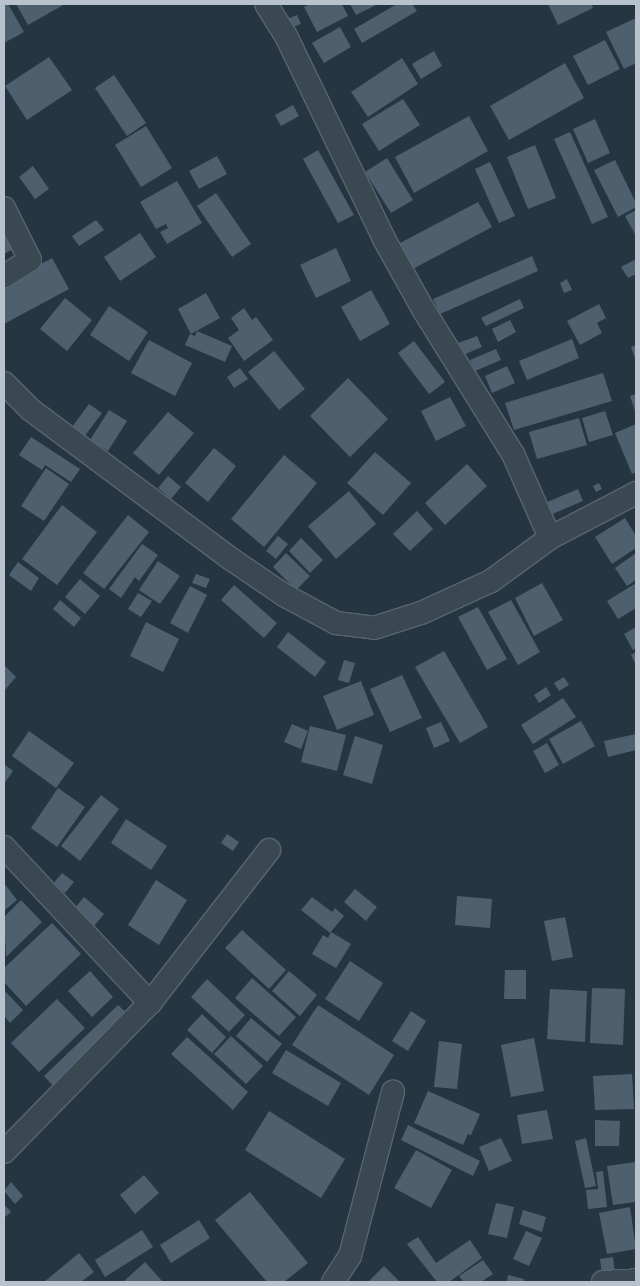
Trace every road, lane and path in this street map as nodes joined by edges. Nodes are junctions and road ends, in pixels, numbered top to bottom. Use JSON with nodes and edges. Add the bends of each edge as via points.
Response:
{"nodes":[{"id":1,"x":266,"y":4,"type":"edge"},
{"id":2,"x":4,"y":208,"type":"edge"},
{"id":3,"x":4,"y":276,"type":"edge"},
{"id":4,"x":4,"y":383,"type":"edge"},
{"id":5,"x":636,"y":493,"type":"edge"},
{"id":6,"x":550,"y":538,"type":"junction"},
{"id":7,"x":4,"y":847,"type":"edge"},
{"id":8,"x":270,"y":850,"type":"dead end"},
{"id":9,"x":150,"y":1003,"type":"junction"},
{"id":10,"x":393,"y":1092,"type":"dead end"},
{"id":11,"x":4,"y":1152,"type":"edge"},
{"id":12,"x":636,"y":1280,"type":"edge"},
{"id":13,"x":333,"y":1282,"type":"edge"},
{"id":14,"x":603,"y":1282,"type":"edge"}],
"edges":[{"from":1,"to":6,"type":"street","via":[[286,36],[384,239],[423,309],[513,454]]},
{"from":2,"to":3,"type":"street","via":[[30,260]]},
{"from":4,"to":6,"type":"street","via":[[31,410],[231,559],[284,595],[336,623],[374,628],[421,613],[491,581]]},
{"from":5,"to":6,"type":"street"},
{"from":7,"to":9,"type":"street"},
{"from":8,"to":9,"type":"street"},
{"from":9,"to":11,"type":"street"},
{"from":10,"to":13,"type":"street","via":[[350,1256]]},
{"from":12,"to":14,"type":"street"}]}
